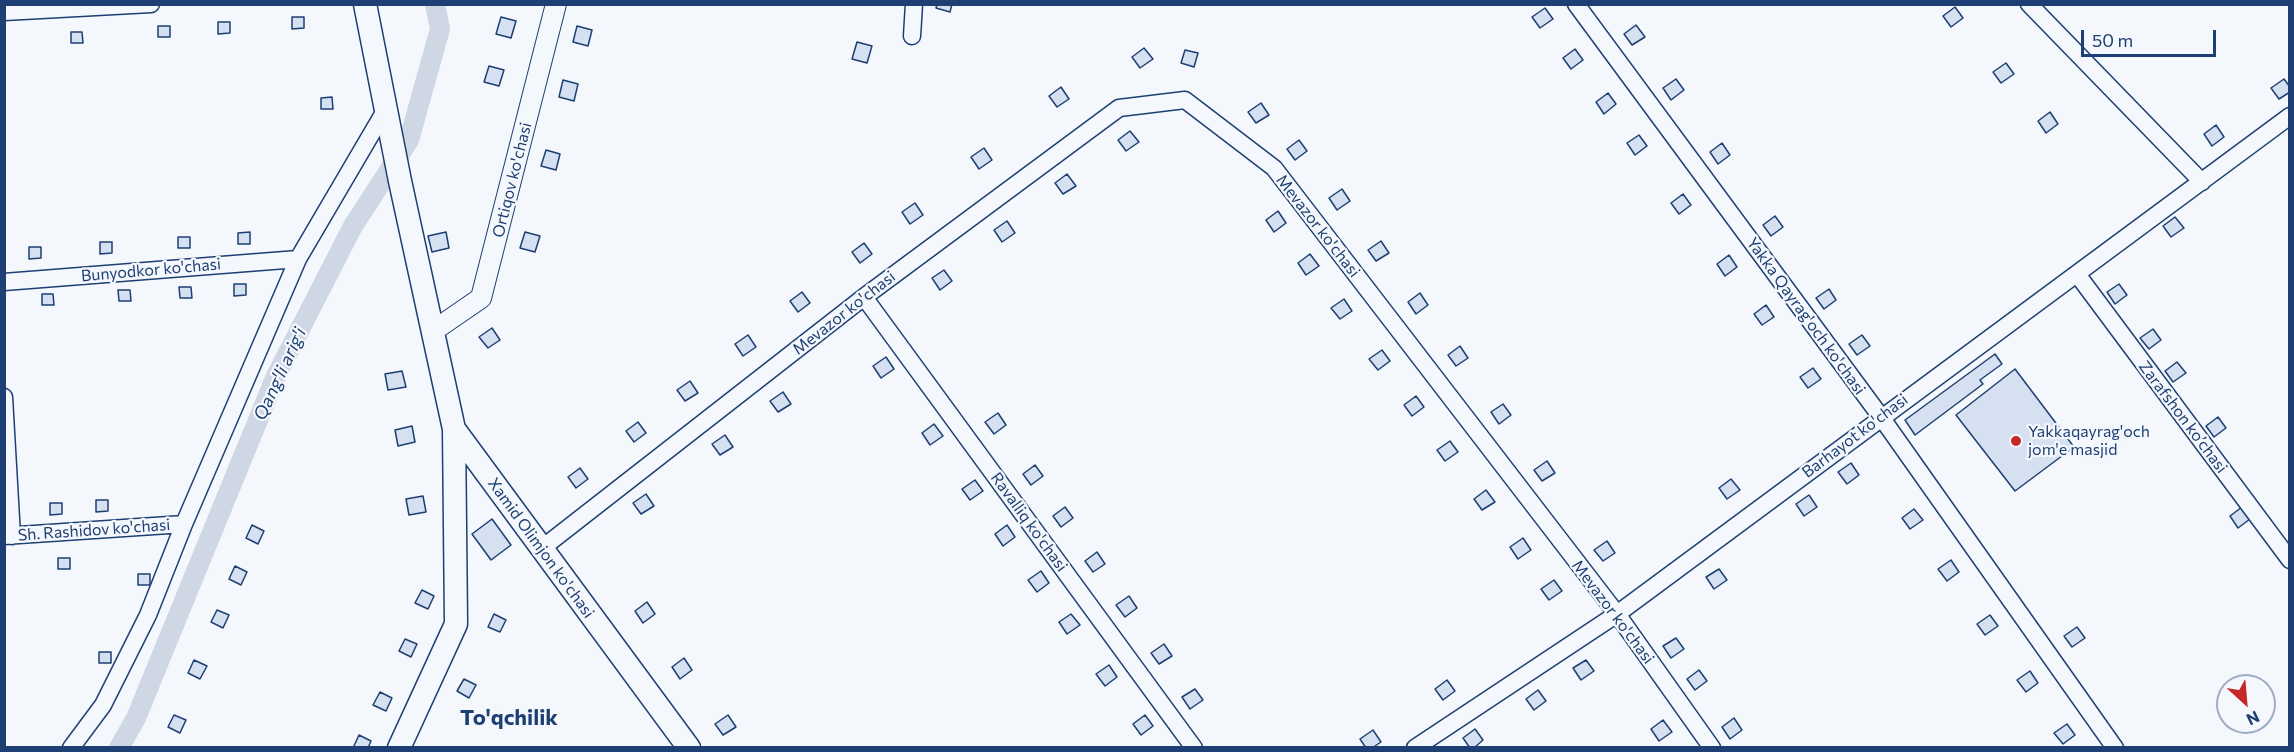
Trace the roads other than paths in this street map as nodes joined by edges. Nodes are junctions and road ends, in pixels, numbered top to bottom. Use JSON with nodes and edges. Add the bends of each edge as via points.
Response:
{"nodes":[{"id":1,"x":151,"y":4,"type":"edge"},
{"id":2,"x":365,"y":4,"type":"edge"},
{"id":3,"x":556,"y":4,"type":"edge"},
{"id":4,"x":914,"y":4,"type":"edge"},
{"id":5,"x":1576,"y":4,"type":"edge"},
{"id":6,"x":2029,"y":4,"type":"edge"},
{"id":7,"x":4,"y":12,"type":"edge"},
{"id":8,"x":912,"y":36,"type":"dead end"},
{"id":9,"x":386,"y":109,"type":"junction"},
{"id":10,"x":2289,"y":116,"type":"edge"},
{"id":11,"x":2202,"y":182,"type":"junction"},
{"id":12,"x":298,"y":259,"type":"junction"},
{"id":13,"x":2078,"y":274,"type":"junction"},
{"id":14,"x":4,"y":282,"type":"edge"},
{"id":15,"x":864,"y":297,"type":"junction"},
{"id":16,"x":433,"y":331,"type":"junction"},
{"id":17,"x":4,"y":397,"type":"edge"},
{"id":18,"x":1881,"y":417,"type":"junction"},
{"id":19,"x":454,"y":429,"type":"junction"},
{"id":20,"x":184,"y":524,"type":"junction"},
{"id":21,"x":8,"y":536,"type":"edge"},
{"id":22,"x":541,"y":549,"type":"junction"},
{"id":23,"x":2289,"y":560,"type":"edge"},
{"id":24,"x":1617,"y":614,"type":"junction"},
{"id":25,"x":72,"y":747,"type":"edge"},
{"id":26,"x":399,"y":747,"type":"edge"},
{"id":27,"x":689,"y":747,"type":"edge"},
{"id":28,"x":1194,"y":747,"type":"edge"},
{"id":29,"x":1416,"y":747,"type":"edge"},
{"id":30,"x":1712,"y":747,"type":"edge"},
{"id":31,"x":2115,"y":747,"type":"edge"}],
"edges":[{"from":1,"to":7,"type":"street"},
{"from":2,"to":9,"type":"main road"},
{"from":3,"to":16,"type":"street","name":"Ortiqov ko'chasi","via":[[481,298]]},
{"from":4,"to":8,"type":"street"},
{"from":5,"to":18,"type":"street","name":"Yakka Qayrag'och ko'chasi"},
{"from":6,"to":11,"type":"street"},
{"from":9,"to":12,"type":"street"},
{"from":9,"to":16,"type":"main road","name":"Xamid Olimjon ko'chasi"},
{"from":10,"to":11,"type":"street","name":"Barhayot ko'chasi"},
{"from":11,"to":13,"type":"street","name":"Barhayot ko'chasi"},
{"from":12,"to":14,"type":"street","name":"Bunyodkor ko'chasi"},
{"from":12,"to":20,"type":"street"},
{"from":13,"to":18,"type":"street","name":"Barhayot ko'chasi"},
{"from":13,"to":23,"type":"street","name":"Zarafshon ko’chasi"},
{"from":15,"to":22,"type":"street","name":"Mevazor ko'chasi"},
{"from":15,"to":24,"type":"street","name":"Mevazor ko'chasi","via":[[1119,108],[1185,100],[1274,168]]},
{"from":15,"to":28,"type":"street","name":"Ravalliq ko'chasi"},
{"from":16,"to":19,"type":"main road","name":"Xamid Olimjon ko'chasi"},
{"from":17,"to":21,"type":"street"},
{"from":18,"to":24,"type":"street","name":"Barhayot ko'chasi"},
{"from":18,"to":31,"type":"street","name":"Yakka Qayrag'och ko'chasi"},
{"from":19,"to":22,"type":"main road","name":"Xamid Olimjon ko'chasi"},
{"from":19,"to":26,"type":"main road","via":[[456,624]]},
{"from":20,"to":21,"type":"street","name":"Sh. Rashidov ko'chasi"},
{"from":20,"to":25,"type":"street","via":[[143,625],[103,705]]},
{"from":22,"to":27,"type":"main road","name":"Xamid Olimjon ko'chasi"},
{"from":24,"to":29,"type":"street","name":"Barhayot ko'chasi"},
{"from":24,"to":30,"type":"street","name":"Mevazor ko'chasi"}]}
